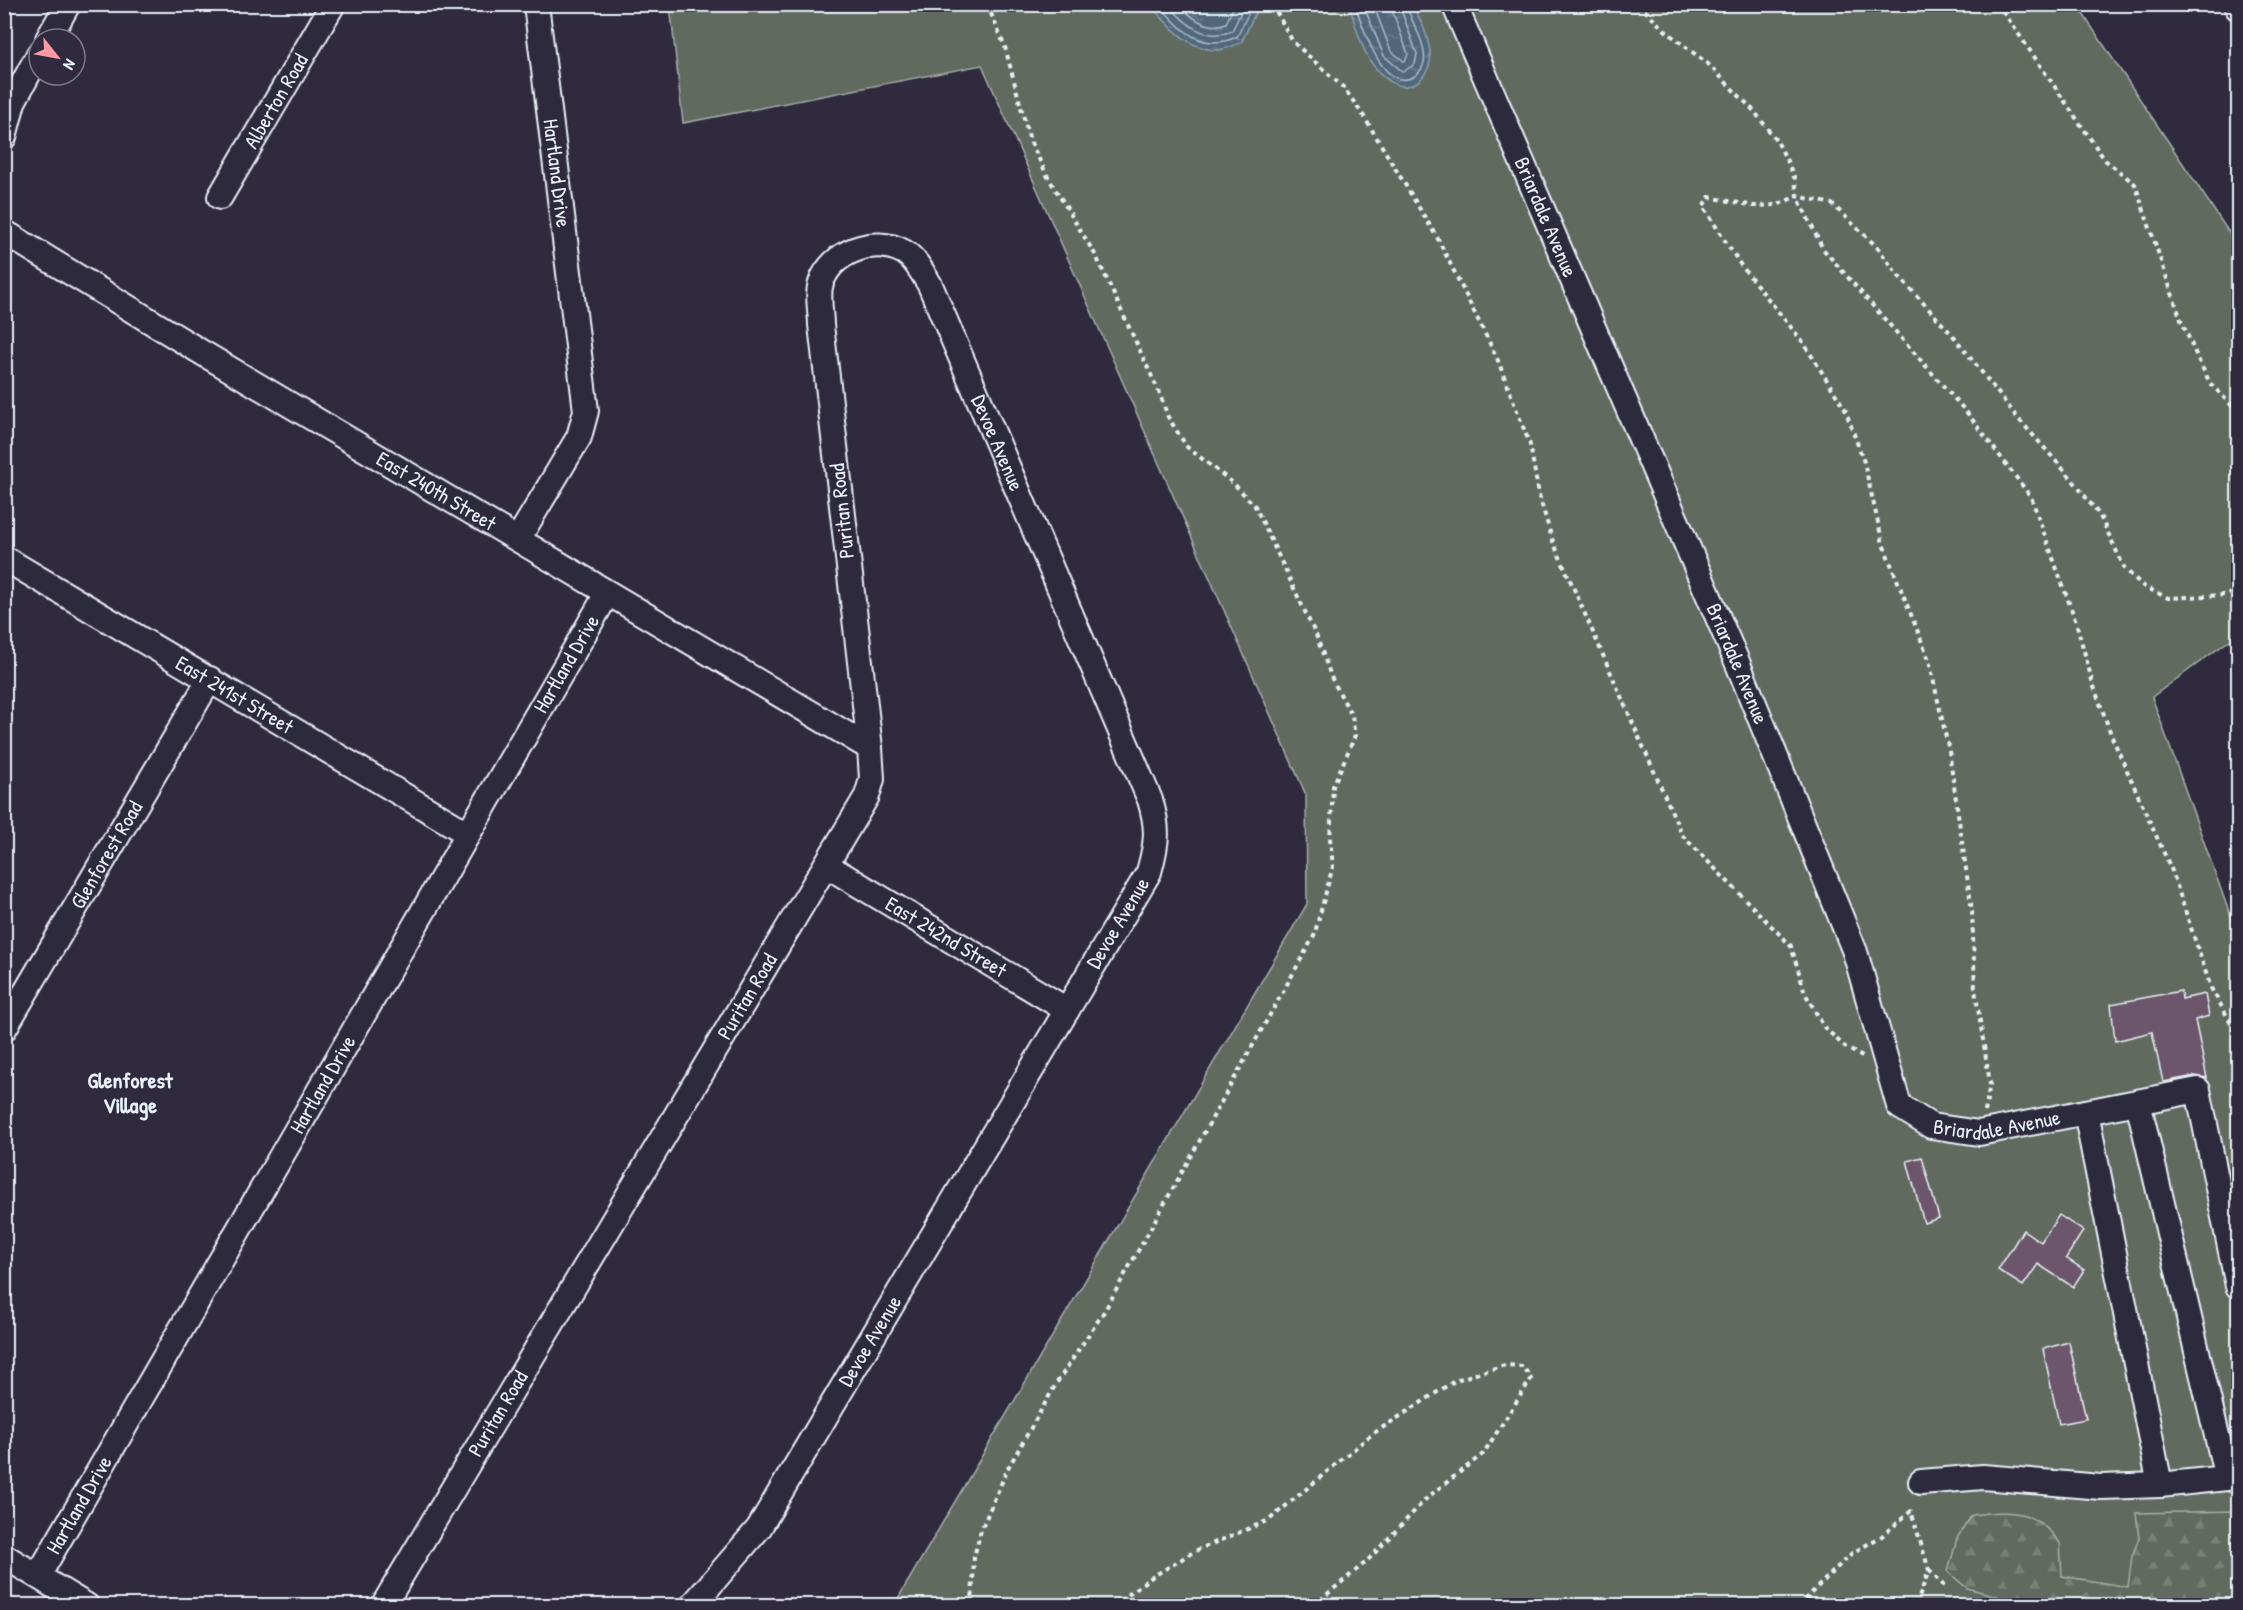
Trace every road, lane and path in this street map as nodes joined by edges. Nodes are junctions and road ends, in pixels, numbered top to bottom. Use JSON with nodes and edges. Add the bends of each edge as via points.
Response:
{"nodes":[{"id":1,"x":68,"y":4,"type":"edge"},
{"id":2,"x":333,"y":4,"type":"edge"},
{"id":3,"x":536,"y":4,"type":"edge"},
{"id":4,"x":1272,"y":4,"type":"edge"},
{"id":5,"x":1454,"y":4,"type":"edge"},
{"id":6,"x":1638,"y":4,"type":"edge"},
{"id":7,"x":1998,"y":4,"type":"edge"},
{"id":8,"x":55,"y":27,"type":"edge"},
{"id":9,"x":27,"y":77,"type":"edge"},
{"id":10,"x":4,"y":137,"type":"edge"},
{"id":11,"x":1797,"y":196,"type":"junction"},
{"id":12,"x":220,"y":198,"type":"dead end"},
{"id":13,"x":4,"y":232,"type":"edge"},
{"id":14,"x":821,"y":325,"type":"joint"},
{"id":15,"x":2238,"y":412,"type":"edge"},
{"id":16,"x":518,"y":539,"type":"junction"},
{"id":17,"x":4,"y":558,"type":"edge"},
{"id":18,"x":2238,"y":590,"type":"edge"},
{"id":19,"x":608,"y":594,"type":"junction"},
{"id":20,"x":210,"y":679,"type":"junction"},
{"id":21,"x":870,"y":748,"type":"junction"},
{"id":22,"x":467,"y":833,"type":"junction"},
{"id":23,"x":826,"y":865,"type":"junction"},
{"id":24,"x":1067,"y":1010,"type":"junction"},
{"id":25,"x":4,"y":1029,"type":"edge"},
{"id":26,"x":2238,"y":1035,"type":"edge"},
{"id":27,"x":1874,"y":1063,"type":"dead end"},
{"id":28,"x":2138,"y":1102,"type":"junction"},
{"id":29,"x":2086,"y":1112,"type":"junction"},
{"id":30,"x":1985,"y":1116,"type":"dead end"},
{"id":31,"x":2238,"y":1286,"type":"edge"},
{"id":32,"x":2233,"y":1477,"type":"edge"},
{"id":33,"x":1921,"y":1482,"type":"dead end"},
{"id":34,"x":2160,"y":1485,"type":"junction"},
{"id":35,"x":4,"y":1556,"type":"edge"},
{"id":36,"x":1929,"y":1570,"type":"junction"},
{"id":37,"x":38,"y":1576,"type":"junction"},
{"id":38,"x":1945,"y":1587,"type":"dead end"},
{"id":39,"x":87,"y":1605,"type":"edge"},
{"id":40,"x":383,"y":1605,"type":"edge"},
{"id":41,"x":692,"y":1605,"type":"edge"},
{"id":42,"x":1114,"y":1605,"type":"edge"},
{"id":43,"x":1313,"y":1605,"type":"edge"},
{"id":44,"x":1798,"y":1605,"type":"edge"},
{"id":45,"x":1916,"y":1605,"type":"edge"}],
"edges":[{"from":1,"to":8,"type":"street"},
{"from":2,"to":12,"type":"street","name":"Alberton Road"},
{"from":3,"to":16,"type":"street","name":"Hartland Drive","via":[[586,411],[579,436]]},
{"from":4,"to":27,"type":"path","via":[[1293,42],[1344,88],[1363,115],[1438,239],[1474,310],[1530,445],[1552,539],[1682,835],[1791,945],[1805,993],[1824,1027],[1845,1047]]},
{"from":5,"to":29,"type":"street","name":"Briardale Avenue","via":[[1738,664],[1855,952],[1899,1106],[1932,1126],[1979,1133]]},
{"from":6,"to":11,"type":"path","via":[[1708,64],[1754,111],[1787,160]]},
{"from":7,"to":15,"type":"path","via":[[2105,160],[2135,184],[2197,357],[2210,383]]},
{"from":9,"to":10,"type":"street","via":[[14,102]]},
{"from":11,"to":18,"type":"path","via":[[1832,204],[1877,247],[2072,479],[2100,516],[2125,569],[2143,586],[2168,598],[2225,595]]},
{"from":11,"to":26,"type":"path","via":[[1823,249],[1968,414],[2031,497],[2112,737],[2172,871],[2211,988]]},
{"from":11,"to":30,"type":"path","via":[[1777,205],[1754,206],[1709,197],[1703,206],[1740,264],[1803,342],[1845,409],[1864,462],[1883,544],[1929,660],[1949,751],[1972,910],[1975,990],[1990,1083]]},
{"from":13,"to":16,"type":"street","name":"East 240th Street"},
{"from":14,"to":21,"type":"street","name":"Puritan Road"},
{"from":14,"to":24,"type":"street","name":"Devoe Avenue","via":[[820,284],[836,261],[856,247],[878,246],[903,252],[915,262],[930,285],[1150,800],[1157,825],[1149,872]]},
{"from":16,"to":19,"type":"street","name":"East 240th Street"},
{"from":17,"to":20,"type":"street","name":"East 241st Street"},
{"from":19,"to":21,"type":"street","name":"East 240th Street"},
{"from":19,"to":22,"type":"street","name":"Hartland Drive"},
{"from":20,"to":22,"type":"street","name":"East 241st Street"},
{"from":20,"to":25,"type":"street","name":"Glenforest Road"},
{"from":21,"to":23,"type":"street","name":"Puritan Road","via":[[872,779],[867,796]]},
{"from":22,"to":37,"type":"street","name":"Hartland Drive"},
{"from":23,"to":24,"type":"street","name":"East 242nd Street"},
{"from":23,"to":40,"type":"street","name":"Puritan Road"},
{"from":24,"to":41,"type":"street","name":"Devoe Avenue","via":[[759,1528]]},
{"from":28,"to":29,"type":"street","name":"Briardale Avenue"},
{"from":28,"to":31,"type":"street","name":"Briardale Avenue","via":[[2198,1090]]},
{"from":28,"to":32,"type":"street"},
{"from":29,"to":34,"type":"street"},
{"from":32,"to":34,"type":"street"},
{"from":33,"to":34,"type":"street","via":[[1983,1477],[2101,1487]]},
{"from":35,"to":37,"type":"street"},
{"from":36,"to":38,"type":"path"},
{"from":36,"to":44,"type":"path","via":[[1911,1511],[1882,1536],[1852,1553]]},
{"from":36,"to":45,"type":"path"},
{"from":37,"to":39,"type":"street"},
{"from":42,"to":43,"type":"path","via":[[1196,1551],[1269,1520],[1371,1435],[1456,1380],[1505,1365],[1523,1366],[1531,1379],[1483,1454],[1428,1497],[1366,1562]]}]}
